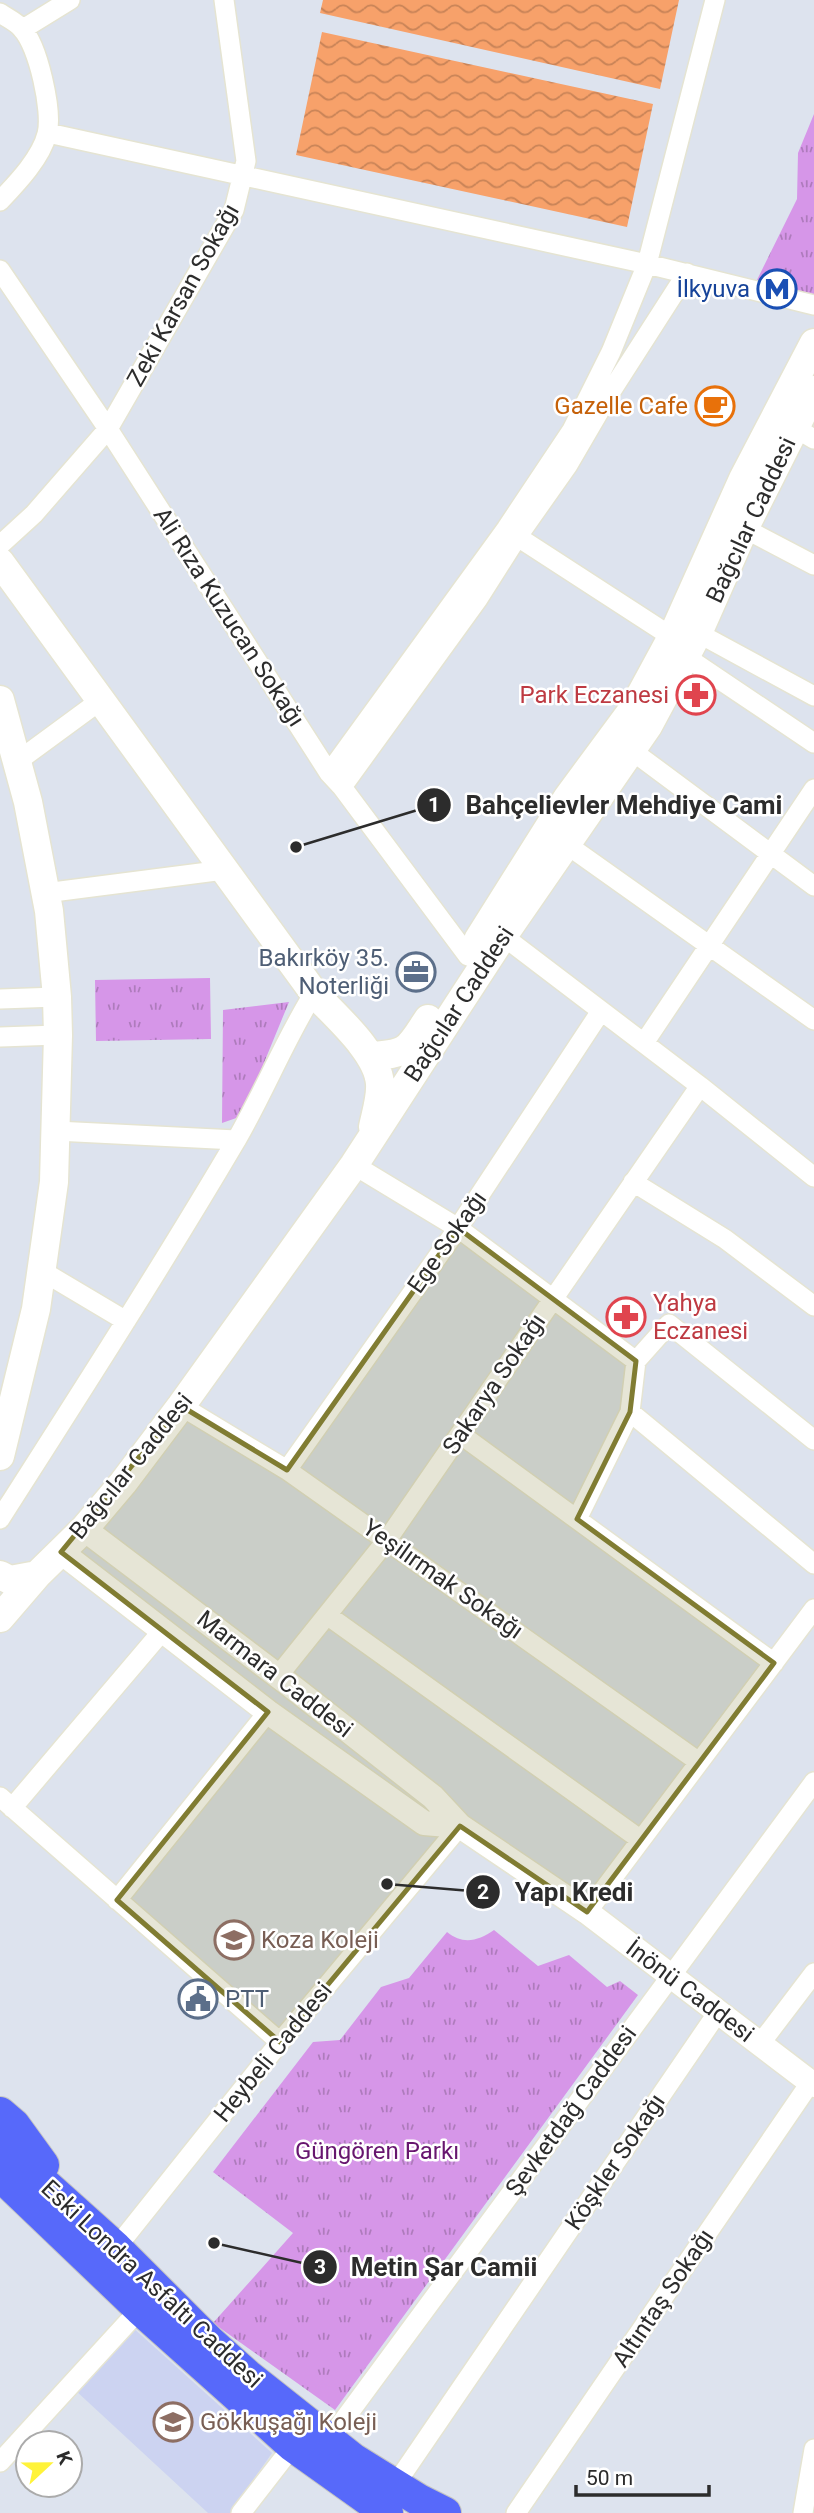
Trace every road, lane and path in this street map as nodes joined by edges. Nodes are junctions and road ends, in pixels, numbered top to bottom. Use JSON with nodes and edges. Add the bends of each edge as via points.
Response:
{"nodes":[{"id":1,"x":70,"y":0,"type":"edge"},
{"id":2,"x":223,"y":0,"type":"edge"},
{"id":3,"x":715,"y":0,"type":"edge"},
{"id":4,"x":0,"y":13,"type":"edge"},
{"id":5,"x":23,"y":29,"type":"junction"},
{"id":6,"x":48,"y":133,"type":"junction"},
{"id":7,"x":242,"y":175,"type":"junction"},
{"id":8,"x":0,"y":201,"type":"edge"},
{"id":9,"x":648,"y":264,"type":"junction"},
{"id":10,"x":0,"y":270,"type":"edge"},
{"id":11,"x":687,"y":273,"type":"junction"},
{"id":12,"x":814,"y":305,"type":"edge"},
{"id":13,"x":814,"y":343,"type":"edge"},
{"id":14,"x":814,"y":390,"type":"edge"},
{"id":15,"x":108,"y":429,"type":"junction"},
{"id":16,"x":804,"y":433,"type":"edge"},
{"id":17,"x":734,"y":523,"type":"junction"},
{"id":18,"x":512,"y":533,"type":"junction"},
{"id":19,"x":0,"y":545,"type":"edge"},
{"id":20,"x":0,"y":562,"type":"edge"},
{"id":21,"x":814,"y":565,"type":"edge"},
{"id":22,"x":686,"y":642,"type":"junction"},
{"id":23,"x":814,"y":696,"type":"edge"},
{"id":24,"x":0,"y":700,"type":"edge"},
{"id":25,"x":101,"y":700,"type":"junction"},
{"id":26,"x":814,"y":743,"type":"edge"},
{"id":27,"x":631,"y":750,"type":"junction"},
{"id":28,"x":18,"y":761,"type":"junction"},
{"id":29,"x":336,"y":780,"type":"junction"},
{"id":30,"x":814,"y":789,"type":"edge"},
{"id":31,"x":566,"y":844,"type":"junction"},
{"id":32,"x":771,"y":855,"type":"junction"},
{"id":33,"x":224,"y":870,"type":"junction"},
{"id":34,"x":814,"y":886,"type":"edge"},
{"id":35,"x":45,"y":893,"type":"junction"},
{"id":36,"x":503,"y":936,"type":"junction"},
{"id":37,"x":709,"y":946,"type":"junction"},
{"id":38,"x":468,"y":956,"type":"junction"},
{"id":39,"x":314,"y":993,"type":"junction"},
{"id":40,"x":57,"y":997,"type":"junction"},
{"id":41,"x":0,"y":999,"type":"edge"},
{"id":42,"x":601,"y":1010,"type":"junction"},
{"id":43,"x":814,"y":1020,"type":"edge"},
{"id":44,"x":58,"y":1035,"type":"junction"},
{"id":45,"x":0,"y":1037,"type":"edge"},
{"id":46,"x":643,"y":1043,"type":"junction"},
{"id":47,"x":371,"y":1056,"type":"junction"},
{"id":48,"x":700,"y":1086,"type":"junction"},
{"id":49,"x":56,"y":1131,"type":"junction"},
{"id":50,"x":236,"y":1140,"type":"junction"},
{"id":51,"x":371,"y":1140,"type":"junction"},
{"id":52,"x":354,"y":1165,"type":"junction"},
{"id":53,"x":814,"y":1177,"type":"edge"},
{"id":54,"x":633,"y":1182,"type":"junction"},
{"id":55,"x":458,"y":1228,"type":"junction"},
{"id":56,"x":41,"y":1270,"type":"junction"},
{"id":57,"x":552,"y":1299,"type":"junction"},
{"id":58,"x":814,"y":1306,"type":"edge"},
{"id":59,"x":126,"y":1321,"type":"junction"},
{"id":60,"x":636,"y":1361,"type":"junction"},
{"id":61,"x":181,"y":1406,"type":"junction"},
{"id":62,"x":630,"y":1412,"type":"junction"},
{"id":63,"x":460,"y":1434,"type":"junction"},
{"id":64,"x":814,"y":1440,"type":"edge"},
{"id":65,"x":0,"y":1456,"type":"edge"},
{"id":66,"x":287,"y":1470,"type":"junction"},
{"id":67,"x":0,"y":1519,"type":"edge"},
{"id":68,"x":577,"y":1519,"type":"junction"},
{"id":69,"x":85,"y":1529,"type":"junction"},
{"id":70,"x":387,"y":1540,"type":"junction"},
{"id":71,"x":61,"y":1552,"type":"junction"},
{"id":72,"x":814,"y":1564,"type":"edge"},
{"id":73,"x":0,"y":1575,"type":"edge"},
{"id":74,"x":37,"y":1575,"type":"junction"},
{"id":75,"x":814,"y":1609,"type":"edge"},
{"id":76,"x":327,"y":1615,"type":"junction"},
{"id":77,"x":0,"y":1618,"type":"edge"},
{"id":78,"x":164,"y":1629,"type":"junction"},
{"id":79,"x":774,"y":1663,"type":"junction"},
{"id":80,"x":278,"y":1676,"type":"junction"},
{"id":81,"x":268,"y":1712,"type":"junction"},
{"id":82,"x":699,"y":1762,"type":"junction"},
{"id":83,"x":814,"y":1782,"type":"edge"},
{"id":84,"x":6,"y":1803,"type":"edge"},
{"id":85,"x":460,"y":1826,"type":"junction"},
{"id":86,"x":641,"y":1840,"type":"junction"},
{"id":87,"x":117,"y":1900,"type":"junction"},
{"id":88,"x":587,"y":1912,"type":"junction"},
{"id":89,"x":814,"y":1973,"type":"edge"},
{"id":90,"x":670,"y":1975,"type":"junction"},
{"id":91,"x":718,"y":2012,"type":"junction"},
{"id":92,"x":280,"y":2042,"type":"junction"},
{"id":93,"x":760,"y":2044,"type":"junction"},
{"id":94,"x":812,"y":2084,"type":"edge"},
{"id":95,"x":0,"y":2113,"type":"edge"},
{"id":96,"x":0,"y":2144,"type":"edge"},
{"id":97,"x":0,"y":2175,"type":"edge"},
{"id":98,"x":0,"y":2196,"type":"edge"},
{"id":99,"x":73,"y":2226,"type":"junction"},
{"id":100,"x":116,"y":2248,"type":"junction"},
{"id":101,"x":140,"y":2309,"type":"junction"},
{"id":102,"x":329,"y":2440,"type":"junction"},
{"id":103,"x":293,"y":2446,"type":"junction"},
{"id":104,"x":814,"y":2449,"type":"edge"},
{"id":105,"x":0,"y":2462,"type":"edge"},
{"id":106,"x":391,"y":2499,"type":"edge"},
{"id":107,"x":241,"y":2513,"type":"edge"},
{"id":108,"x":445,"y":2513,"type":"edge"},
{"id":109,"x":516,"y":2513,"type":"edge"},
{"id":110,"x":803,"y":2513,"type":"edge"}],
"edges":[{"from":1,"to":5,"type":"street"},
{"from":2,"to":7,"type":"street","name":"Zeki Karsan Sokağı","via":[[246,161]]},
{"from":3,"to":9,"type":"street"},
{"from":4,"to":5,"type":"street"},
{"from":5,"to":6,"type":"street","via":[[39,63]]},
{"from":6,"to":7,"type":"street"},
{"from":6,"to":8,"type":"street","via":[[27,172]]},
{"from":7,"to":9,"type":"street"},
{"from":7,"to":15,"type":"street","name":"Zeki Karsan Sokağı","via":[[234,210]]},
{"from":9,"to":11,"type":"street"},
{"from":9,"to":18,"type":"street","via":[[572,430]]},
{"from":10,"to":15,"type":"street","name":"Ali Rıza Kuzucan Sokağı"},
{"from":11,"to":12,"type":"street"},
{"from":11,"to":18,"type":"street","via":[[568,465]]},
{"from":13,"to":17,"type":"main road"},
{"from":14,"to":16,"type":"main road","name":"Bağcılar Caddesi"},
{"from":15,"to":19,"type":"street","name":"Zeki Karsan Sokağı","via":[[34,514]]},
{"from":15,"to":29,"type":"street","name":"Ali Rıza Kuzucan Sokağı"},
{"from":16,"to":17,"type":"main road","name":"Bağcılar Caddesi"},
{"from":17,"to":21,"type":"street"},
{"from":17,"to":22,"type":"main road"},
{"from":18,"to":22,"type":"street"},
{"from":18,"to":29,"type":"street"},
{"from":20,"to":25,"type":"main road"},
{"from":22,"to":23,"type":"street"},
{"from":22,"to":26,"type":"street"},
{"from":22,"to":27,"type":"main road","name":"Bağcılar Caddesi","via":[[648,726]]},
{"from":22,"to":38,"type":"main road","via":[[568,797]]},
{"from":24,"to":28,"type":"main road"},
{"from":25,"to":28,"type":"street"},
{"from":25,"to":33,"type":"main road"},
{"from":27,"to":31,"type":"main road","name":"Bağcılar Caddesi"},
{"from":27,"to":32,"type":"street"},
{"from":28,"to":35,"type":"main road"},
{"from":29,"to":38,"type":"street","name":"Ali Rıza Kuzucan Sokağı"},
{"from":30,"to":32,"type":"street"},
{"from":31,"to":36,"type":"main road","name":"Bağcılar Caddesi"},
{"from":31,"to":37,"type":"street"},
{"from":32,"to":34,"type":"street"},
{"from":32,"to":37,"type":"street"},
{"from":33,"to":35,"type":"street"},
{"from":33,"to":39,"type":"main road"},
{"from":35,"to":40,"type":"main road"},
{"from":36,"to":42,"type":"street"},
{"from":36,"to":51,"type":"main road","name":"Bağcılar Caddesi"},
{"from":37,"to":43,"type":"street"},
{"from":37,"to":46,"type":"street"},
{"from":38,"to":47,"type":"main road","via":[[410,1048],[394,1055]]},
{"from":39,"to":47,"type":"main road"},
{"from":39,"to":50,"type":"street"},
{"from":40,"to":41,"type":"street"},
{"from":40,"to":44,"type":"main road"},
{"from":42,"to":46,"type":"street"},
{"from":42,"to":55,"type":"street","name":"Ege Sokağı"},
{"from":44,"to":45,"type":"street"},
{"from":44,"to":49,"type":"main road"},
{"from":46,"to":48,"type":"street"},
{"from":47,"to":51,"type":"main road","via":[[380,1086]]},
{"from":48,"to":53,"type":"street"},
{"from":48,"to":54,"type":"street","name":"Sakarya Sokağı"},
{"from":49,"to":50,"type":"street"},
{"from":49,"to":56,"type":"main road"},
{"from":50,"to":59,"type":"street"},
{"from":51,"to":52,"type":"main road","name":"Bağcılar Caddesi"},
{"from":52,"to":55,"type":"street"},
{"from":52,"to":61,"type":"main road","name":"Bağcılar Caddesi"},
{"from":54,"to":57,"type":"street","name":"Sakarya Sokağı"},
{"from":54,"to":58,"type":"street","via":[[725,1239]]},
{"from":55,"to":57,"type":"street"},
{"from":55,"to":66,"type":"street","name":"Ege Sokağı"},
{"from":56,"to":59,"type":"street"},
{"from":56,"to":65,"type":"main road","via":[[36,1309]]},
{"from":57,"to":60,"type":"street"},
{"from":57,"to":63,"type":"street","name":"Sakarya Sokağı"},
{"from":59,"to":67,"type":"street"},
{"from":60,"to":62,"type":"street"},
{"from":60,"to":64,"type":"street","via":[[669,1324]]},
{"from":61,"to":66,"type":"street","name":"Yeşilırmak Sokağı"},
{"from":61,"to":69,"type":"main road","name":"Bağcılar Caddesi"},
{"from":62,"to":68,"type":"street"},
{"from":62,"to":72,"type":"street"},
{"from":63,"to":68,"type":"street"},
{"from":63,"to":70,"type":"street","name":"Sakarya Sokağı"},
{"from":66,"to":70,"type":"street","name":"Yeşilırmak Sokağı"},
{"from":68,"to":79,"type":"street"},
{"from":69,"to":71,"type":"main road","name":"Bağcılar Caddesi"},
{"from":69,"to":80,"type":"street","name":"Marmara Caddesi"},
{"from":70,"to":76,"type":"street","name":"Sakarya Sokağı"},
{"from":70,"to":82,"type":"street","name":"Yeşilırmak Sokağı"},
{"from":71,"to":74,"type":"main road","name":"Bağcılar Caddesi"},
{"from":71,"to":78,"type":"street"},
{"from":73,"to":74,"type":"main road","via":[[10,1580]]},
{"from":74,"to":77,"type":"main road","name":"Bağcılar Caddesi"},
{"from":75,"to":79,"type":"street"},
{"from":76,"to":80,"type":"street","name":"Sakarya Sokağı"},
{"from":76,"to":86,"type":"street"},
{"from":78,"to":81,"type":"street"},
{"from":78,"to":84,"type":"street"},
{"from":79,"to":82,"type":"street"},
{"from":80,"to":85,"type":"street","name":"Marmara Caddesi","via":[[433,1797]]},
{"from":81,"to":85,"type":"street","via":[[424,1823]]},
{"from":81,"to":87,"type":"street"},
{"from":82,"to":86,"type":"street"},
{"from":83,"to":90,"type":"street","name":"Şevketdağ Caddesi"},
{"from":84,"to":87,"type":"street"},
{"from":85,"to":88,"type":"street","name":"İnönü Caddesi"},
{"from":85,"to":92,"type":"street","name":"Heybeli Caddesi"},
{"from":86,"to":88,"type":"street"},
{"from":87,"to":92,"type":"street"},
{"from":88,"to":90,"type":"street","name":"İnönü Caddesi"},
{"from":89,"to":93,"type":"street"},
{"from":90,"to":91,"type":"street","name":"İnönü Caddesi"},
{"from":90,"to":102,"type":"street","name":"Şevketdağ Caddesi"},
{"from":91,"to":93,"type":"street","name":"İnönü Caddesi"},
{"from":91,"to":106,"type":"street","name":"Köşkler Sokağı"},
{"from":92,"to":100,"type":"street","name":"Heybeli Caddesi"},
{"from":93,"to":94,"type":"street","name":"İnönü Caddesi"},
{"from":94,"to":109,"type":"street","name":"Altıntaş Sokağı"},
{"from":95,"to":99,"type":"main road","via":[[14,2125]]},
{"from":96,"to":99,"type":"main road","name":"Eski Londra Asfaltı Caddesi"},
{"from":97,"to":99,"type":"main road","name":"Eski Londra Asfaltı Caddesi"},
{"from":98,"to":99,"type":"main road","via":[[15,2208]]},
{"from":99,"to":100,"type":"main road","name":"Eski Londra Asfaltı Caddesi"},
{"from":99,"to":101,"type":"main road","name":"Eski Londra Asfaltı Caddesi"},
{"from":100,"to":102,"type":"main road","name":"Eski Londra Asfaltı Caddesi","via":[[210,2342]]},
{"from":101,"to":103,"type":"main road","name":"Eski Londra Asfaltı Caddesi"},
{"from":101,"to":105,"type":"street"},
{"from":102,"to":106,"type":"main road","name":"Eski Londra Asfaltı Caddesi"},
{"from":103,"to":106,"type":"main road","name":"Eski Londra Asfaltı Caddesi"},
{"from":103,"to":107,"type":"street"},
{"from":104,"to":110,"type":"street"},
{"from":106,"to":108,"type":"main road","name":"Eski Londra Asfaltı Caddesi"}]}
